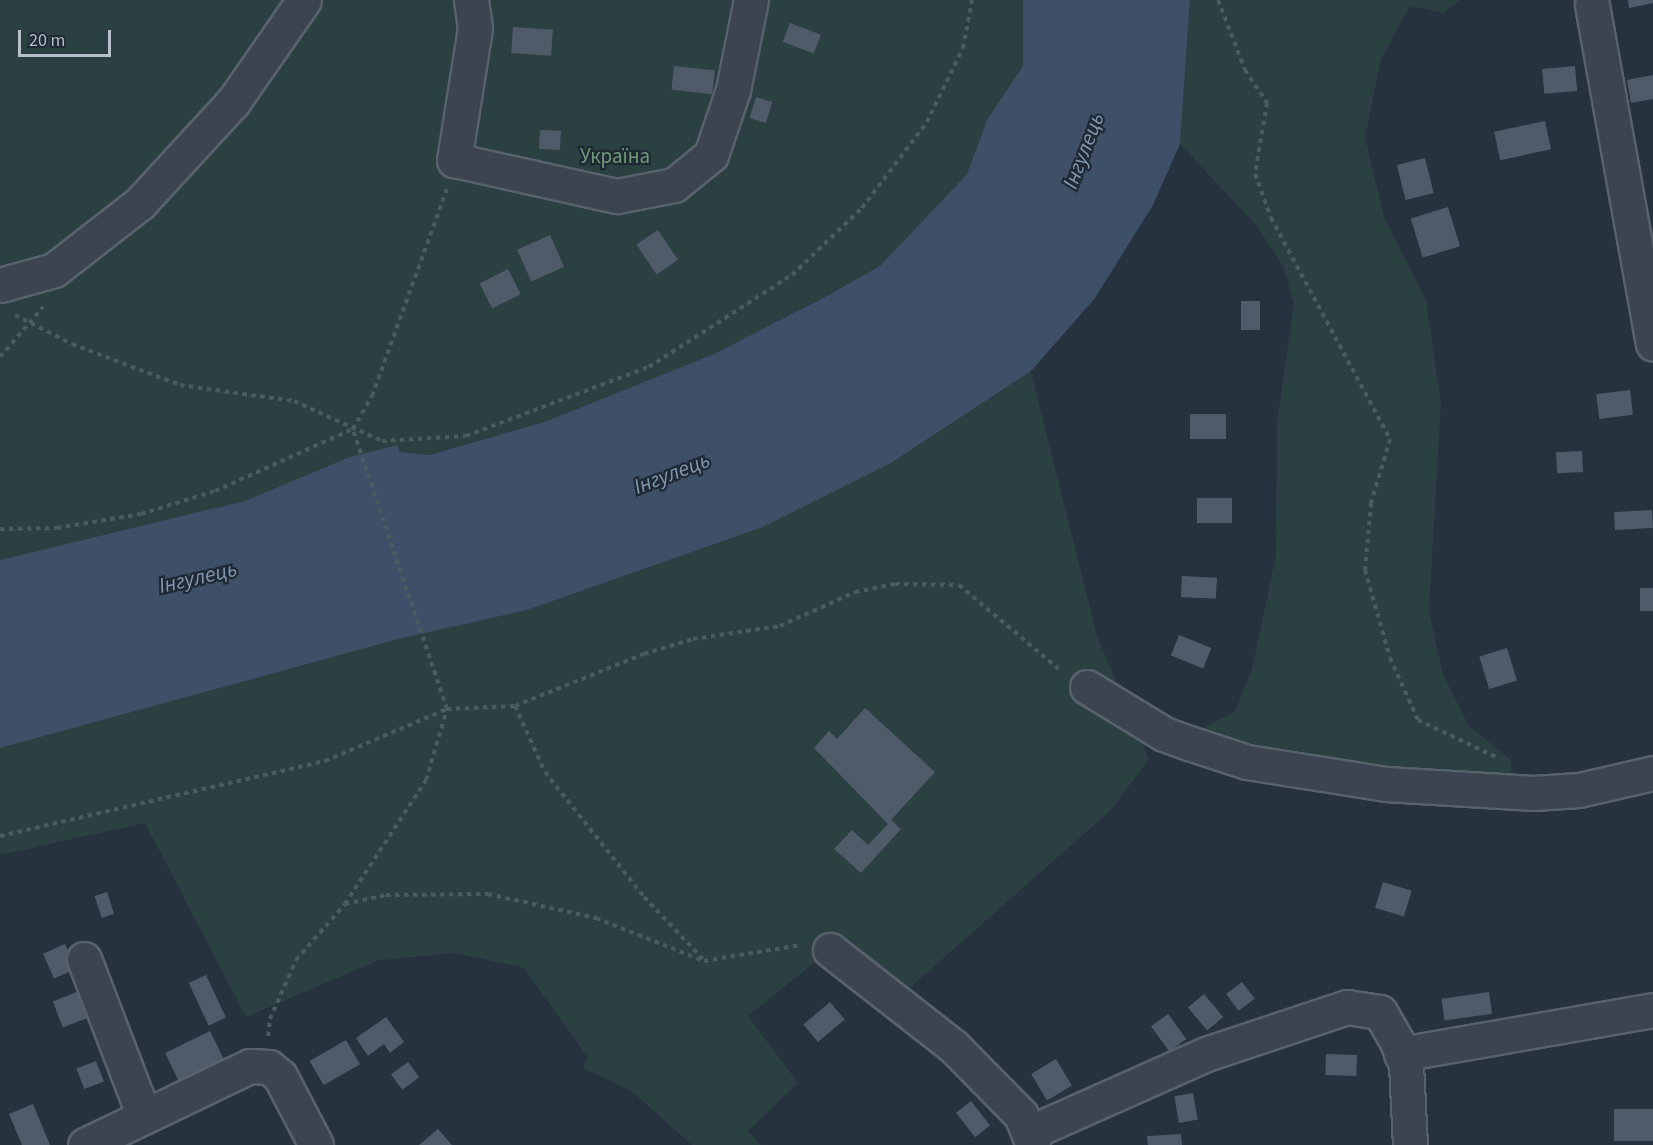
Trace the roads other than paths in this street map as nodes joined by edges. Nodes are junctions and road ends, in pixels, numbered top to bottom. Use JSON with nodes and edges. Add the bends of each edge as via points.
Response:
{"nodes":[{"id":1,"x":304,"y":0,"type":"edge"},
{"id":2,"x":471,"y":0,"type":"edge"},
{"id":3,"x":751,"y":0,"type":"edge"},
{"id":4,"x":1592,"y":5,"type":"dead end"},
{"id":5,"x":5,"y":299,"type":"edge"},
{"id":6,"x":1653,"y":344,"type":"edge"},
{"id":7,"x":1087,"y":687,"type":"road end"},
{"id":8,"x":1653,"y":773,"type":"edge"},
{"id":9,"x":830,"y":950,"type":"road end"},
{"id":10,"x":84,"y":959,"type":"dead end"},
{"id":11,"x":1653,"y":1010,"type":"edge"},
{"id":12,"x":1401,"y":1054,"type":"junction"},
{"id":13,"x":144,"y":1116,"type":"junction"},
{"id":14,"x":1032,"y":1138,"type":"edge"},
{"id":15,"x":85,"y":1145,"type":"edge"},
{"id":16,"x":316,"y":1145,"type":"edge"},
{"id":17,"x":1410,"y":1145,"type":"edge"}],
"edges":[{"from":1,"to":5,"type":"street","via":[[233,102],[140,203],[54,270]]},
{"from":2,"to":3,"type":"street","via":[[475,28],[454,160],[617,196],[674,185],[711,155],[722,130]]},
{"from":4,"to":6,"type":"street"},
{"from":7,"to":8,"type":"street","via":[[1164,734],[1247,762],[1386,784],[1534,793],[1580,790]]},
{"from":9,"to":14,"type":"street","via":[[954,1047],[1021,1115]]},
{"from":10,"to":13,"type":"street"},
{"from":11,"to":12,"type":"street"},
{"from":12,"to":14,"type":"street","via":[[1380,1012],[1347,1007],[1206,1054]]},
{"from":12,"to":17,"type":"street","via":[[1406,1064]]},
{"from":13,"to":15,"type":"street"},
{"from":13,"to":16,"type":"street","via":[[250,1066],[269,1067],[280,1076]]}]}
